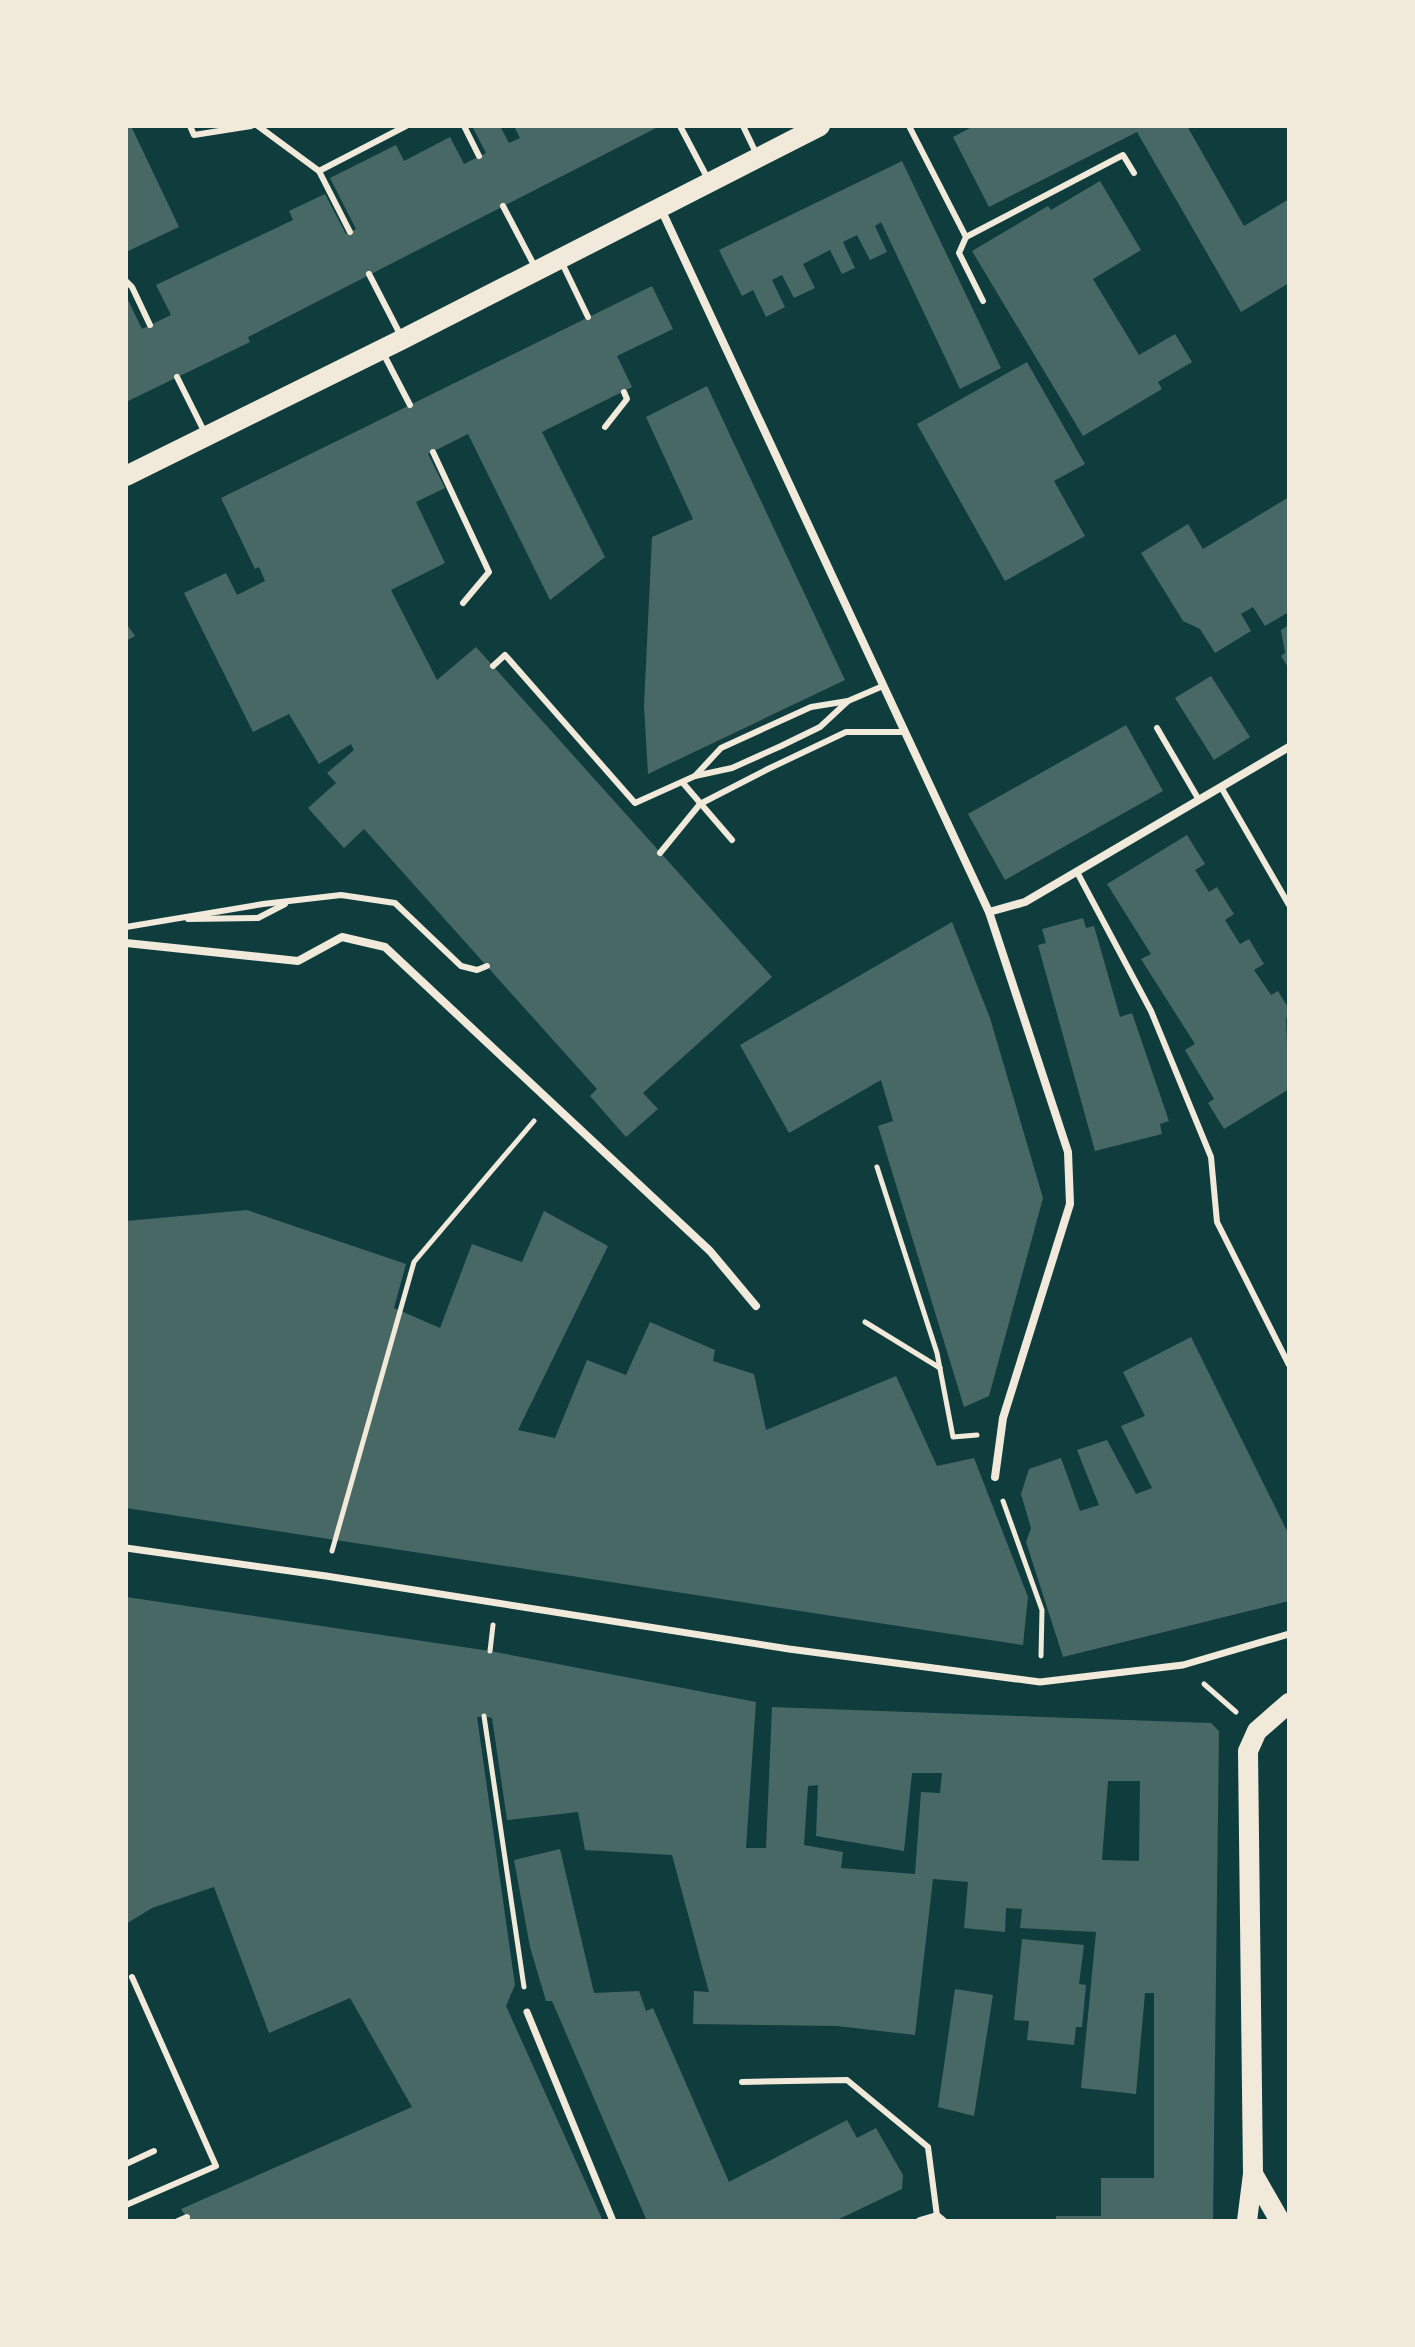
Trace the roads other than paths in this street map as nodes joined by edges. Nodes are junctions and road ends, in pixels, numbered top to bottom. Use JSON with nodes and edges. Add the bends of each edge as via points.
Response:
{"nodes":[{"id":1,"x":190,"y":126,"type":"edge"},
{"id":2,"x":251,"y":126,"type":"edge"},
{"id":3,"x":258,"y":126,"type":"edge"},
{"id":4,"x":406,"y":126,"type":"edge"},
{"id":5,"x":464,"y":126,"type":"edge"},
{"id":6,"x":680,"y":126,"type":"edge"},
{"id":7,"x":743,"y":126,"type":"edge"},
{"id":8,"x":820,"y":126,"type":"edge"},
{"id":9,"x":909,"y":126,"type":"edge"},
{"id":10,"x":479,"y":156,"type":"dead end"},
{"id":11,"x":758,"y":157,"type":"junction"},
{"id":12,"x":319,"y":171,"type":"junction"},
{"id":13,"x":1134,"y":173,"type":"dead end"},
{"id":14,"x":710,"y":182,"type":"junction"},
{"id":15,"x":503,"y":206,"type":"dead end"},
{"id":16,"x":660,"y":207,"type":"junction"},
{"id":17,"x":350,"y":232,"type":"dead end"},
{"id":18,"x":966,"y":237,"type":"junction"},
{"id":19,"x":560,"y":259,"type":"junction"},
{"id":20,"x":537,"y":270,"type":"junction"},
{"id":21,"x":369,"y":274,"type":"dead end"},
{"id":22,"x":126,"y":281,"type":"edge"},
{"id":23,"x":983,"y":301,"type":"dead end"},
{"id":24,"x":588,"y":317,"type":"dead end"},
{"id":25,"x":150,"y":325,"type":"dead end"},
{"id":26,"x":403,"y":339,"type":"junction"},
{"id":27,"x":382,"y":350,"type":"junction"},
{"id":28,"x":177,"y":377,"type":"dead end"},
{"id":29,"x":624,"y":392,"type":"dead end"},
{"id":30,"x":410,"y":405,"type":"dead end"},
{"id":31,"x":605,"y":427,"type":"dead end"},
{"id":32,"x":207,"y":436,"type":"junction"},
{"id":33,"x":433,"y":452,"type":"dead end"},
{"id":34,"x":126,"y":476,"type":"edge"},
{"id":35,"x":463,"y":603,"type":"dead end"},
{"id":36,"x":493,"y":666,"type":"dead end"},
{"id":37,"x":883,"y":686,"type":"junction"},
{"id":38,"x":848,"y":701,"type":"junction"},
{"id":39,"x":1157,"y":728,"type":"dead end"},
{"id":40,"x":904,"y":732,"type":"junction"},
{"id":41,"x":1289,"y":747,"type":"edge"},
{"id":42,"x":695,"y":776,"type":"junction"},
{"id":43,"x":683,"y":783,"type":"junction"},
{"id":44,"x":1221,"y":787,"type":"junction"},
{"id":45,"x":1199,"y":800,"type":"junction"},
{"id":46,"x":700,"y":804,"type":"junction"},
{"id":47,"x":732,"y":840,"type":"dead end"},
{"id":48,"x":660,"y":853,"type":"dead end"},
{"id":49,"x":1077,"y":872,"type":"junction"},
{"id":50,"x":287,"y":903,"type":"junction"},
{"id":51,"x":1289,"y":905,"type":"edge"},
{"id":52,"x":989,"y":912,"type":"junction"},
{"id":53,"x":172,"y":919,"type":"junction"},
{"id":54,"x":126,"y":927,"type":"edge"},
{"id":55,"x":126,"y":943,"type":"edge"},
{"id":56,"x":487,"y":966,"type":"dead end"},
{"id":57,"x":756,"y":1306,"type":"dead end"},
{"id":58,"x":1289,"y":1365,"type":"edge"},
{"id":59,"x":995,"y":1477,"type":"road end"},
{"id":60,"x":126,"y":1548,"type":"edge"},
{"id":61,"x":1289,"y":1634,"type":"edge"},
{"id":62,"x":1289,"y":1703,"type":"edge"},
{"id":63,"x":132,"y":1977,"type":"dead end"},
{"id":64,"x":527,"y":2012,"type":"road end"},
{"id":65,"x":742,"y":2082,"type":"dead end"},
{"id":66,"x":154,"y":2151,"type":"dead end"},
{"id":67,"x":126,"y":2164,"type":"edge"},
{"id":68,"x":1253,"y":2174,"type":"junction"},
{"id":69,"x":126,"y":2205,"type":"edge"},
{"id":70,"x":187,"y":2217,"type":"dead end"},
{"id":71,"x":940,"y":2219,"type":"edge"},
{"id":72,"x":178,"y":2221,"type":"edge"},
{"id":73,"x":613,"y":2221,"type":"edge"},
{"id":74,"x":920,"y":2221,"type":"edge"},
{"id":75,"x":1247,"y":2221,"type":"edge"},
{"id":76,"x":1280,"y":2221,"type":"edge"}],
"edges":[{"from":1,"to":2,"type":"lane","via":[[194,135]]},
{"from":3,"to":12,"type":"lane"},
{"from":4,"to":12,"type":"lane"},
{"from":5,"to":10,"type":"lane"},
{"from":6,"to":14,"type":"lane"},
{"from":7,"to":11,"type":"lane"},
{"from":8,"to":11,"type":"main road"},
{"from":9,"to":18,"type":"lane"},
{"from":11,"to":14,"type":"main road"},
{"from":12,"to":17,"type":"lane"},
{"from":13,"to":18,"type":"lane","via":[[1123,155]]},
{"from":14,"to":16,"type":"main road"},
{"from":15,"to":20,"type":"lane"},
{"from":16,"to":19,"type":"main road"},
{"from":16,"to":37,"type":"street"},
{"from":18,"to":23,"type":"lane","via":[[959,253]]},
{"from":19,"to":20,"type":"main road"},
{"from":19,"to":24,"type":"lane"},
{"from":20,"to":26,"type":"main road"},
{"from":21,"to":26,"type":"lane"},
{"from":22,"to":25,"type":"lane"},
{"from":26,"to":27,"type":"main road"},
{"from":27,"to":30,"type":"lane"},
{"from":27,"to":32,"type":"main road"},
{"from":28,"to":32,"type":"lane"},
{"from":29,"to":31,"type":"lane","via":[[627,399]]},
{"from":32,"to":34,"type":"main road"},
{"from":33,"to":35,"type":"lane","via":[[489,572]]},
{"from":36,"to":43,"type":"lane","via":[[505,655],[635,803]]},
{"from":37,"to":38,"type":"lane"},
{"from":37,"to":40,"type":"street"},
{"from":38,"to":42,"type":"lane","via":[[820,727],[732,768]]},
{"from":38,"to":42,"type":"lane","via":[[811,707],[721,748]]},
{"from":39,"to":45,"type":"lane"},
{"from":40,"to":46,"type":"lane","via":[[846,732]]},
{"from":40,"to":52,"type":"street"},
{"from":41,"to":44,"type":"street"},
{"from":42,"to":43,"type":"lane"},
{"from":43,"to":46,"type":"lane"},
{"from":44,"to":45,"type":"street"},
{"from":44,"to":51,"type":"lane"},
{"from":45,"to":49,"type":"street"},
{"from":46,"to":47,"type":"lane"},
{"from":46,"to":48,"type":"lane"},
{"from":49,"to":52,"type":"street","via":[[1025,902]]},
{"from":49,"to":58,"type":"lane","via":[[1151,1011],[1211,1157],[1217,1222]]},
{"from":50,"to":53,"type":"lane"},
{"from":50,"to":53,"type":"lane","via":[[258,918]]},
{"from":50,"to":56,"type":"lane","via":[[341,895],[395,903],[461,966]]},
{"from":52,"to":59,"type":"street","via":[[1068,1152],[1070,1204],[1003,1418]]},
{"from":53,"to":54,"type":"lane"},
{"from":55,"to":57,"type":"street","via":[[298,961],[342,937],[385,947],[710,1251]]},
{"from":60,"to":61,"type":"street","via":[[1040,1682],[1183,1665]]},
{"from":62,"to":68,"type":"main road","via":[[1257,1731],[1248,1751]]},
{"from":63,"to":69,"type":"lane","via":[[216,2166]]},
{"from":64,"to":73,"type":"street"},
{"from":65,"to":71,"type":"lane","via":[[847,2080],[928,2147]]},
{"from":66,"to":67,"type":"lane"},
{"from":68,"to":75,"type":"main road"},
{"from":68,"to":76,"type":"main road"},
{"from":70,"to":72,"type":"lane"},
{"from":71,"to":74,"type":"street"}]}
